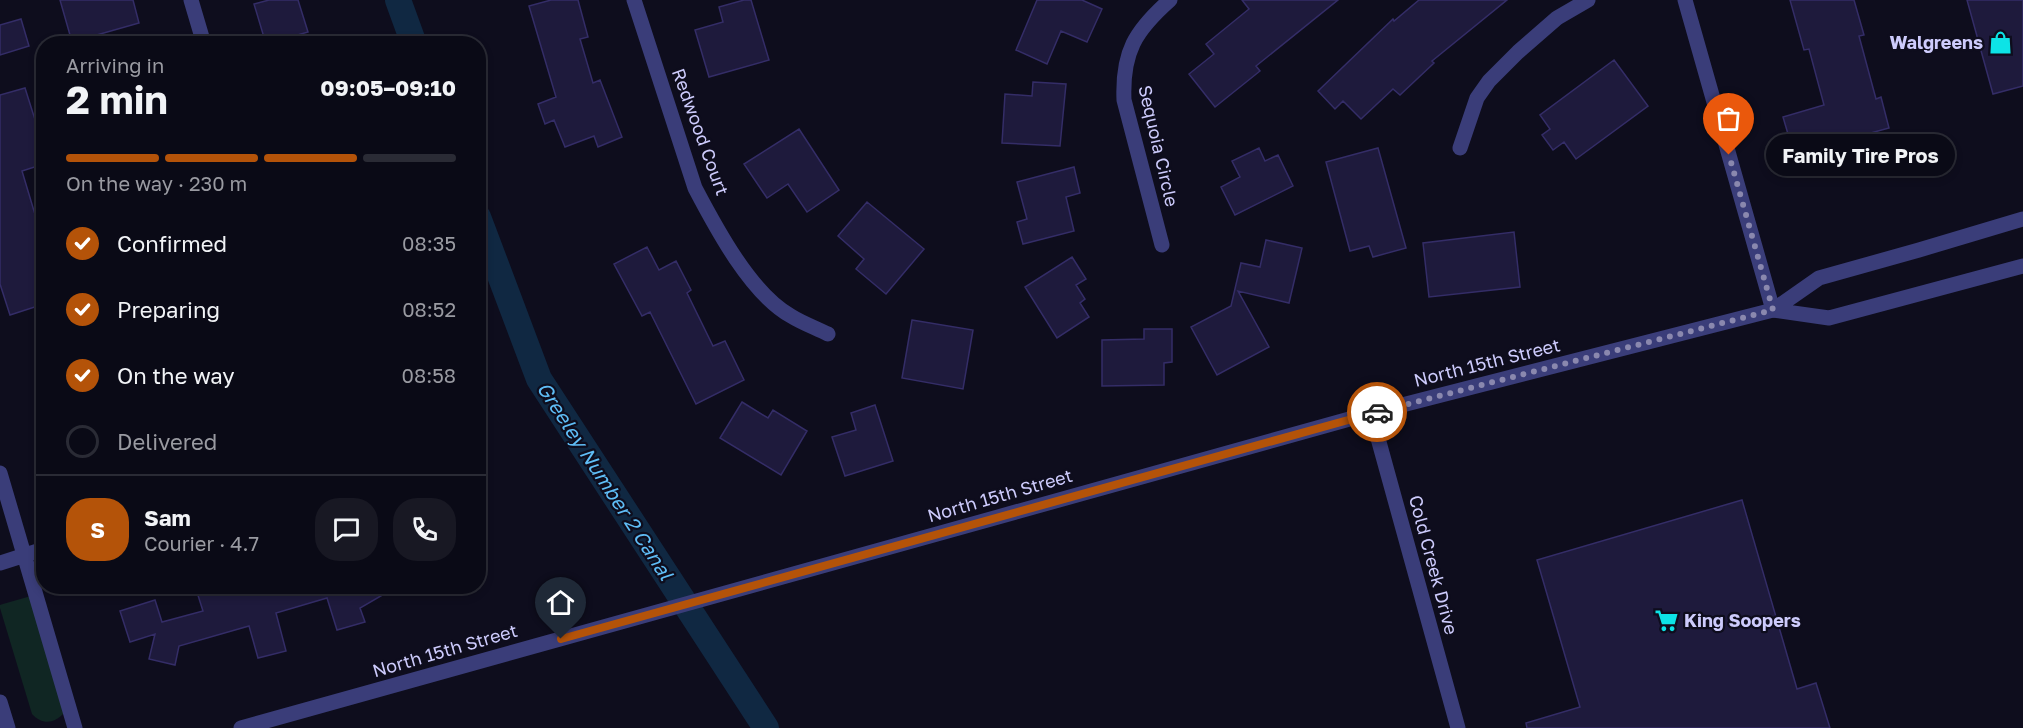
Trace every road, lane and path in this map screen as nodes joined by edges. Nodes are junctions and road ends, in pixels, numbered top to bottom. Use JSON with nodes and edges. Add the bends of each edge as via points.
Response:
{"nodes":[{"id":1,"x":191,"y":0,"type":"edge"},
{"id":2,"x":634,"y":0,"type":"edge"},
{"id":3,"x":1170,"y":0,"type":"edge"},
{"id":4,"x":1588,"y":0,"type":"edge"},
{"id":5,"x":1685,"y":0,"type":"edge"},
{"id":6,"x":202,"y":36,"type":"edge"},
{"id":7,"x":1460,"y":148,"type":"dead end"},
{"id":8,"x":2023,"y":219,"type":"edge"},
{"id":9,"x":1162,"y":245,"type":"dead end"},
{"id":10,"x":2023,"y":266,"type":"edge"},
{"id":11,"x":1773,"y":310,"type":"junction"},
{"id":12,"x":828,"y":334,"type":"dead end"},
{"id":13,"x":1371,"y":413,"type":"junction"},
{"id":14,"x":0,"y":473,"type":"edge"},
{"id":15,"x":36,"y":551,"type":"edge"},
{"id":16,"x":24,"y":555,"type":"junction"},
{"id":17,"x":0,"y":563,"type":"edge"},
{"id":18,"x":0,"y":702,"type":"edge"},
{"id":19,"x":8,"y":728,"type":"edge"},
{"id":20,"x":75,"y":728,"type":"edge"},
{"id":21,"x":241,"y":728,"type":"edge"},
{"id":22,"x":1458,"y":728,"type":"edge"}],
"edges":[{"from":1,"to":6,"type":"street"},
{"from":2,"to":12,"type":"street","name":"Redwood Court","via":[[695,188],[705,206],[748,277],[763,294],[790,316]]},
{"from":3,"to":9,"type":"street","name":"Sequoia Circle","via":[[1137,34],[1125,65],[1123,84]]},
{"from":4,"to":7,"type":"street","via":[[1557,18],[1489,81],[1477,98]]},
{"from":5,"to":11,"type":"street"},
{"from":8,"to":11,"type":"street","name":"North 15th Street","via":[[1819,278]]},
{"from":10,"to":11,"type":"street","name":"North 15th Street","via":[[1829,318]]},
{"from":11,"to":13,"type":"street","name":"North 15th Street"},
{"from":13,"to":21,"type":"street","name":"North 15th Street"},
{"from":13,"to":22,"type":"street","name":"Cold Creek Drive"},
{"from":14,"to":16,"type":"street"},
{"from":15,"to":16,"type":"street"},
{"from":16,"to":17,"type":"street"},
{"from":16,"to":20,"type":"street"},
{"from":18,"to":19,"type":"street"}]}
